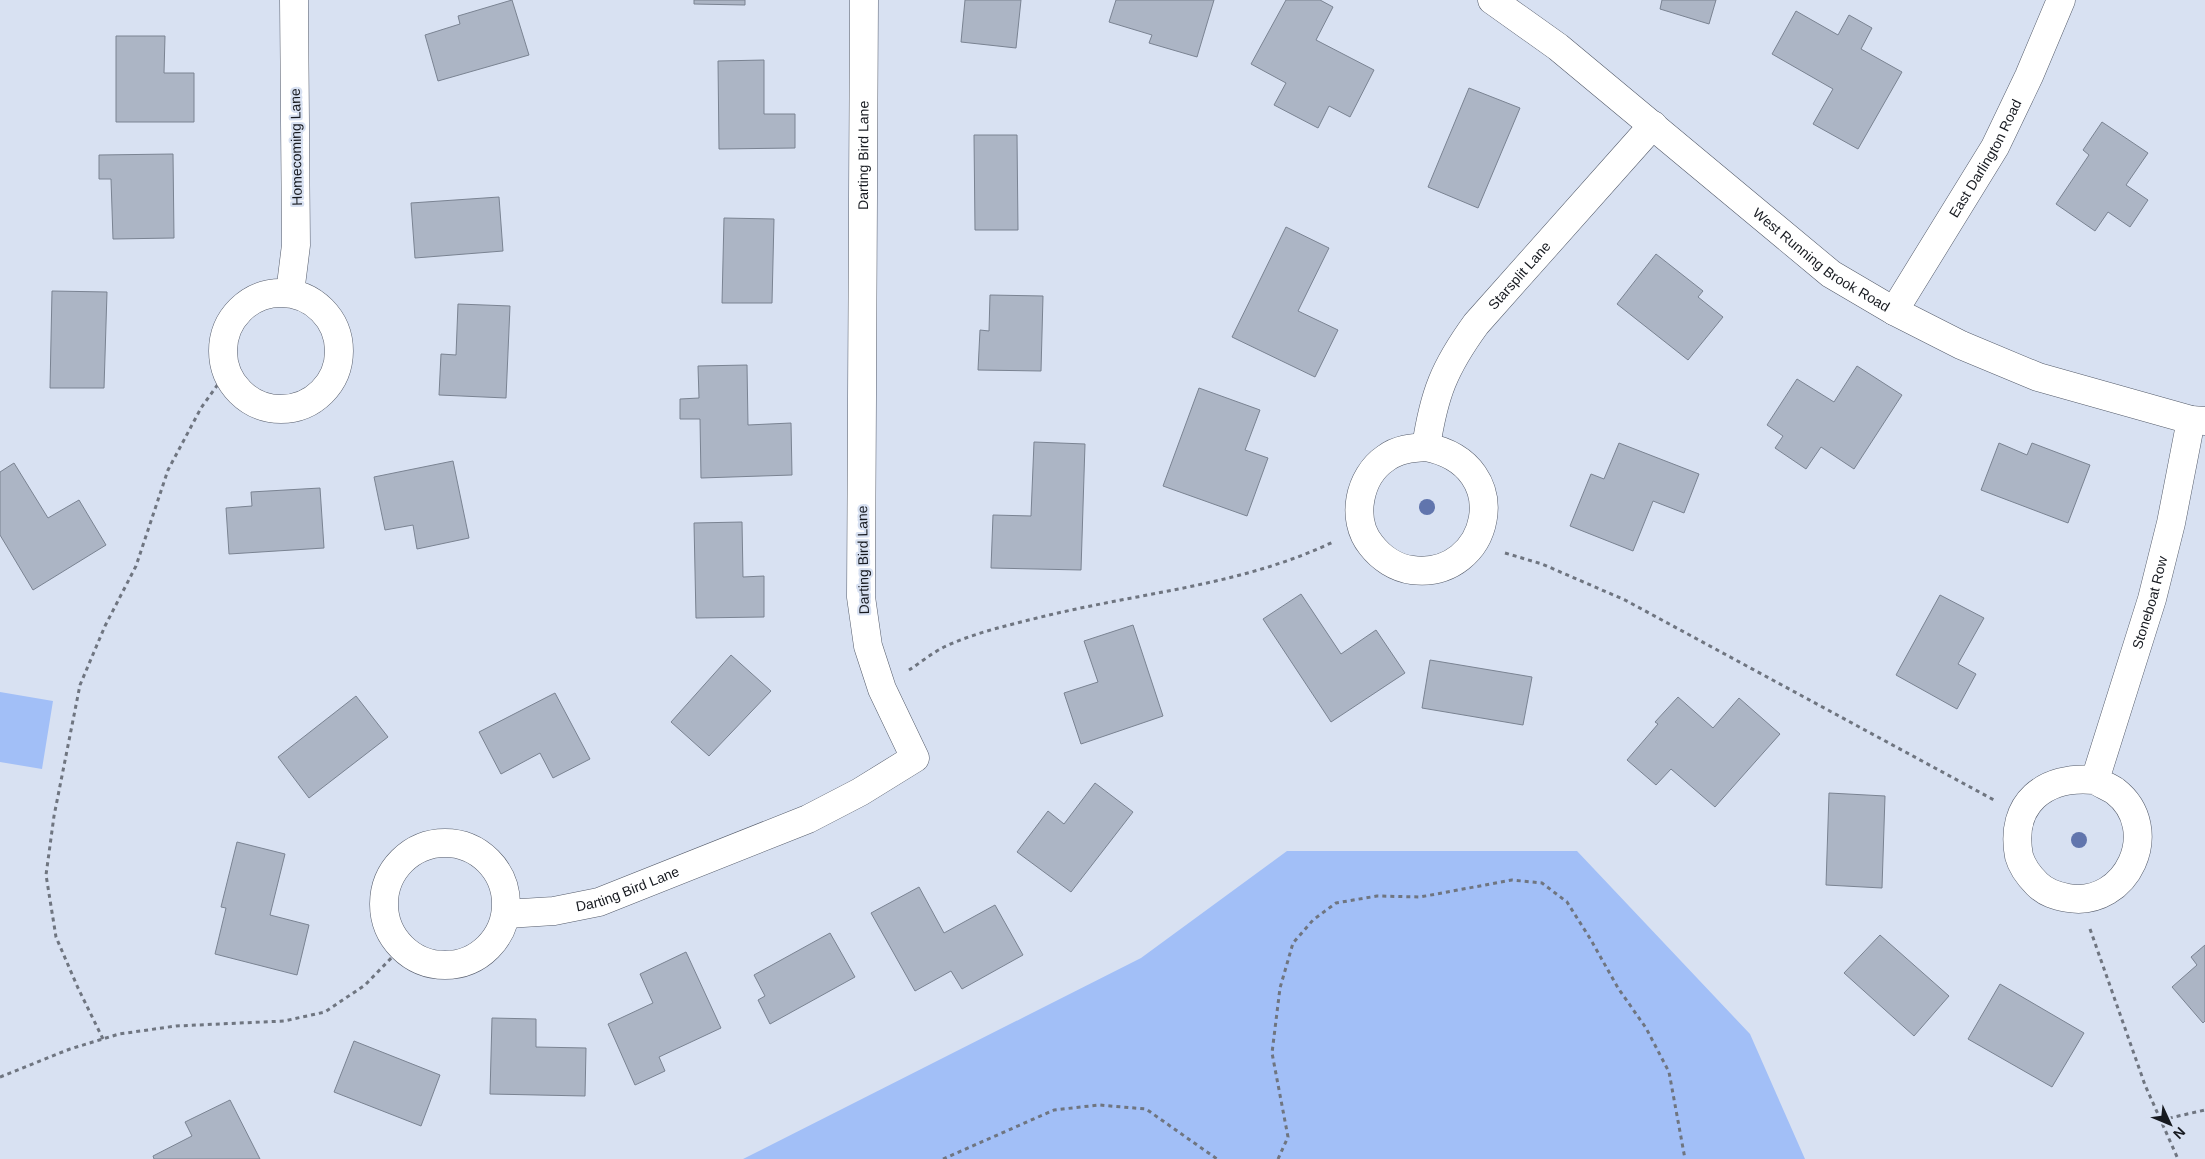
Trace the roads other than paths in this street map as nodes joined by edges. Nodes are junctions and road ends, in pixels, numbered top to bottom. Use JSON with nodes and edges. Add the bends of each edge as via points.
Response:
{"nodes":[{"id":1,"x":294,"y":0,"type":"edge"},
{"id":2,"x":864,"y":0,"type":"edge"},
{"id":3,"x":1492,"y":0,"type":"edge"},
{"id":4,"x":2062,"y":0,"type":"edge"},
{"id":5,"x":1653,"y":125,"type":"junction"},
{"id":6,"x":290,"y":293,"type":"junction"},
{"id":7,"x":1894,"y":311,"type":"junction"},
{"id":8,"x":2198,"y":420,"type":"edge"},
{"id":9,"x":1426,"y":447,"type":"junction"},
{"id":10,"x":2095,"y":780,"type":"junction"},
{"id":11,"x":506,"y":914,"type":"junction"}],
"edges":[{"from":1,"to":6,"type":"street","name":"Homecoming Lane","via":[[296,245]]},
{"from":2,"to":11,"type":"street","name":"Darting Bird Lane","via":[[861,597],[868,646],[882,689],[915,758],[808,819],[599,902],[554,911]]},
{"from":3,"to":5,"type":"street","name":"West Running Brook Road","via":[[1558,47]]},
{"from":4,"to":7,"type":"street","name":"East Darlington Road","via":[[1995,147]]},
{"from":5,"to":7,"type":"street","name":"West Running Brook Road","via":[[1824,268]]},
{"from":5,"to":9,"type":"street","name":"Starsplit Lane","via":[[1476,324],[1456,352],[1432,408]]},
{"from":6,"to":6,"type":"street","via":[[308,298],[332,321],[339,342],[339,363],[332,380],[316,398],[295,408],[280,410],[246,398],[236,388],[226,373],[223,341],[231,320],[242,306],[262,295]]},
{"from":7,"to":8,"type":"street","name":"West Running Brook Road","via":[[1961,345],[2038,377]]},
{"from":8,"to":10,"type":"street","name":"Stoneboat Row","via":[[2152,599]]},
{"from":9,"to":9,"type":"street","via":[[1442,450],[1461,460],[1472,471],[1484,507],[1482,523],[1473,544],[1457,560],[1440,568],[1421,571],[1404,569],[1379,554],[1362,528],[1359,508],[1361,493],[1371,472],[1386,457],[1406,448]]},
{"from":10,"to":10,"type":"street","via":[[2115,791],[2130,808],[2137,825],[2138,844],[2134,861],[2123,879],[2105,893],[2080,900],[2055,896],[2030,877],[2020,861],[2017,843],[2022,815],[2033,797],[2053,783],[2076,778]]},
{"from":11,"to":11,"type":"street","via":[[505,890],[497,871],[480,853],[452,843],[428,845],[409,854],[390,875],[384,900],[386,922],[401,948],[424,962],[448,966],[467,961],[485,950],[500,932]]}]}
